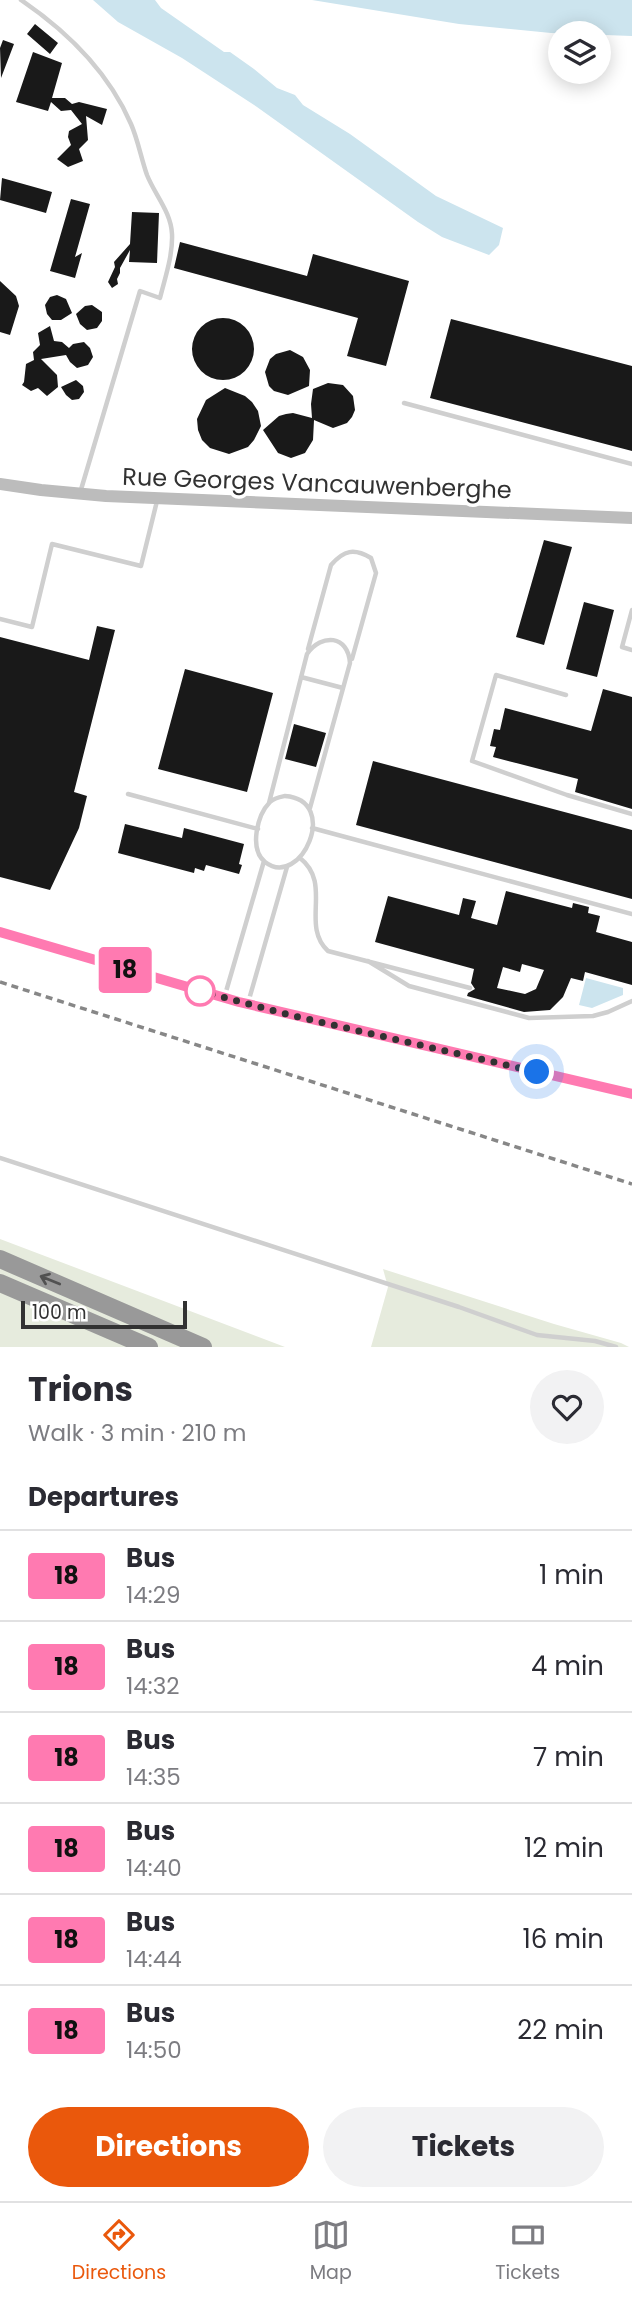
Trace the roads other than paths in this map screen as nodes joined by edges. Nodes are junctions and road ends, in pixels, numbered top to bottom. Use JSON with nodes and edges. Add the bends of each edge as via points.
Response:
{"nodes":[{"id":1,"x":22,"y":0,"type":"edge"},
{"id":2,"x":404,"y":403,"type":"dead end"},
{"id":3,"x":632,"y":464,"type":"edge"},
{"id":4,"x":0,"y":484,"type":"edge"},
{"id":5,"x":80,"y":494,"type":"junction"},
{"id":6,"x":158,"y":497,"type":"junction"},
{"id":7,"x":632,"y":518,"type":"edge"},
{"id":8,"x":632,"y":610,"type":"edge"},
{"id":9,"x":0,"y":619,"type":"edge"},
{"id":10,"x":632,"y":650,"type":"edge"},
{"id":11,"x":307,"y":654,"type":"junction"},
{"id":12,"x":350,"y":663,"type":"junction"},
{"id":13,"x":301,"y":677,"type":"junction"},
{"id":14,"x":343,"y":688,"type":"junction"},
{"id":15,"x":566,"y":695,"type":"dead end"},
{"id":16,"x":128,"y":794,"type":"dead end"},
{"id":17,"x":269,"y":803,"type":"junction"},
{"id":18,"x":310,"y":808,"type":"junction"},
{"id":19,"x":632,"y":814,"type":"edge"},
{"id":20,"x":312,"y":828,"type":"junction"},
{"id":21,"x":258,"y":829,"type":"junction"},
{"id":22,"x":300,"y":858,"type":"junction"},
{"id":23,"x":264,"y":861,"type":"junction"},
{"id":24,"x":287,"y":867,"type":"junction"},
{"id":25,"x":632,"y":914,"type":"edge"},
{"id":26,"x":0,"y":932,"type":"edge"},
{"id":27,"x":368,"y":961,"type":"junction"},
{"id":28,"x":470,"y":988,"type":"dead end"},
{"id":29,"x":224,"y":998,"type":"junction"},
{"id":30,"x":632,"y":1001,"type":"edge"},
{"id":31,"x":247,"y":1004,"type":"junction"},
{"id":32,"x":632,"y":1094,"type":"edge"},
{"id":33,"x":0,"y":1158,"type":"edge"},
{"id":34,"x":0,"y":1259,"type":"edge"},
{"id":35,"x":0,"y":1283,"type":"edge"},
{"id":36,"x":74,"y":1314,"type":"junction"},
{"id":37,"x":135,"y":1347,"type":"edge"},
{"id":38,"x":149,"y":1347,"type":"edge"},
{"id":39,"x":202,"y":1347,"type":"edge"},
{"id":40,"x":615,"y":1347,"type":"edge"}],
"edges":[{"from":1,"to":5,"type":"lane","via":[[73,40],[114,91],[172,233],[160,298],[139,292]]},
{"from":2,"to":3,"type":"lane"},
{"from":4,"to":5,"type":"street","name":"Rue Georges Vancauwenberghe"},
{"from":5,"to":6,"type":"street","name":"Rue Georges Vancauwenberghe"},
{"from":6,"to":7,"type":"street","name":"Rue Georges Vancauwenberghe"},
{"from":6,"to":9,"type":"lane","via":[[141,566],[52,544],[32,627]]},
{"from":8,"to":10,"type":"lane","via":[[622,647]]},
{"from":11,"to":12,"type":"lane","via":[[325,639],[341,643],[350,652]]},
{"from":11,"to":12,"type":"lane","via":[[331,565],[349,551],[359,551],[371,558],[376,573]]},
{"from":11,"to":13,"type":"lane"},
{"from":12,"to":14,"type":"lane"},
{"from":13,"to":14,"type":"lane"},
{"from":13,"to":17,"type":"lane"},
{"from":14,"to":18,"type":"lane"},
{"from":15,"to":19,"type":"lane","via":[[496,675],[472,761]]},
{"from":16,"to":21,"type":"lane"},
{"from":17,"to":18,"type":"lane","via":[[294,796]]},
{"from":17,"to":21,"type":"lane"},
{"from":18,"to":20,"type":"lane"},
{"from":20,"to":22,"type":"lane"},
{"from":20,"to":25,"type":"lane"},
{"from":21,"to":23,"type":"lane","via":[[255,848]]},
{"from":22,"to":24,"type":"lane"},
{"from":22,"to":27,"type":"lane","via":[[316,877],[316,936],[320,943],[328,951]]},
{"from":23,"to":24,"type":"lane"},
{"from":23,"to":29,"type":"lane"},
{"from":24,"to":31,"type":"lane"},
{"from":26,"to":29,"type":"street"},
{"from":27,"to":28,"type":"lane"},
{"from":27,"to":30,"type":"lane","via":[[409,986],[529,1018],[593,1016]]},
{"from":29,"to":31,"type":"street"},
{"from":31,"to":32,"type":"street"},
{"from":33,"to":40,"type":"lane","via":[[537,1335]]},
{"from":39,"to":34,"type":"highway","one_way":true},
{"from":35,"to":36,"type":"highway"},
{"from":36,"to":37,"type":"highway"},
{"from":36,"to":38,"type":"highway"}]}
